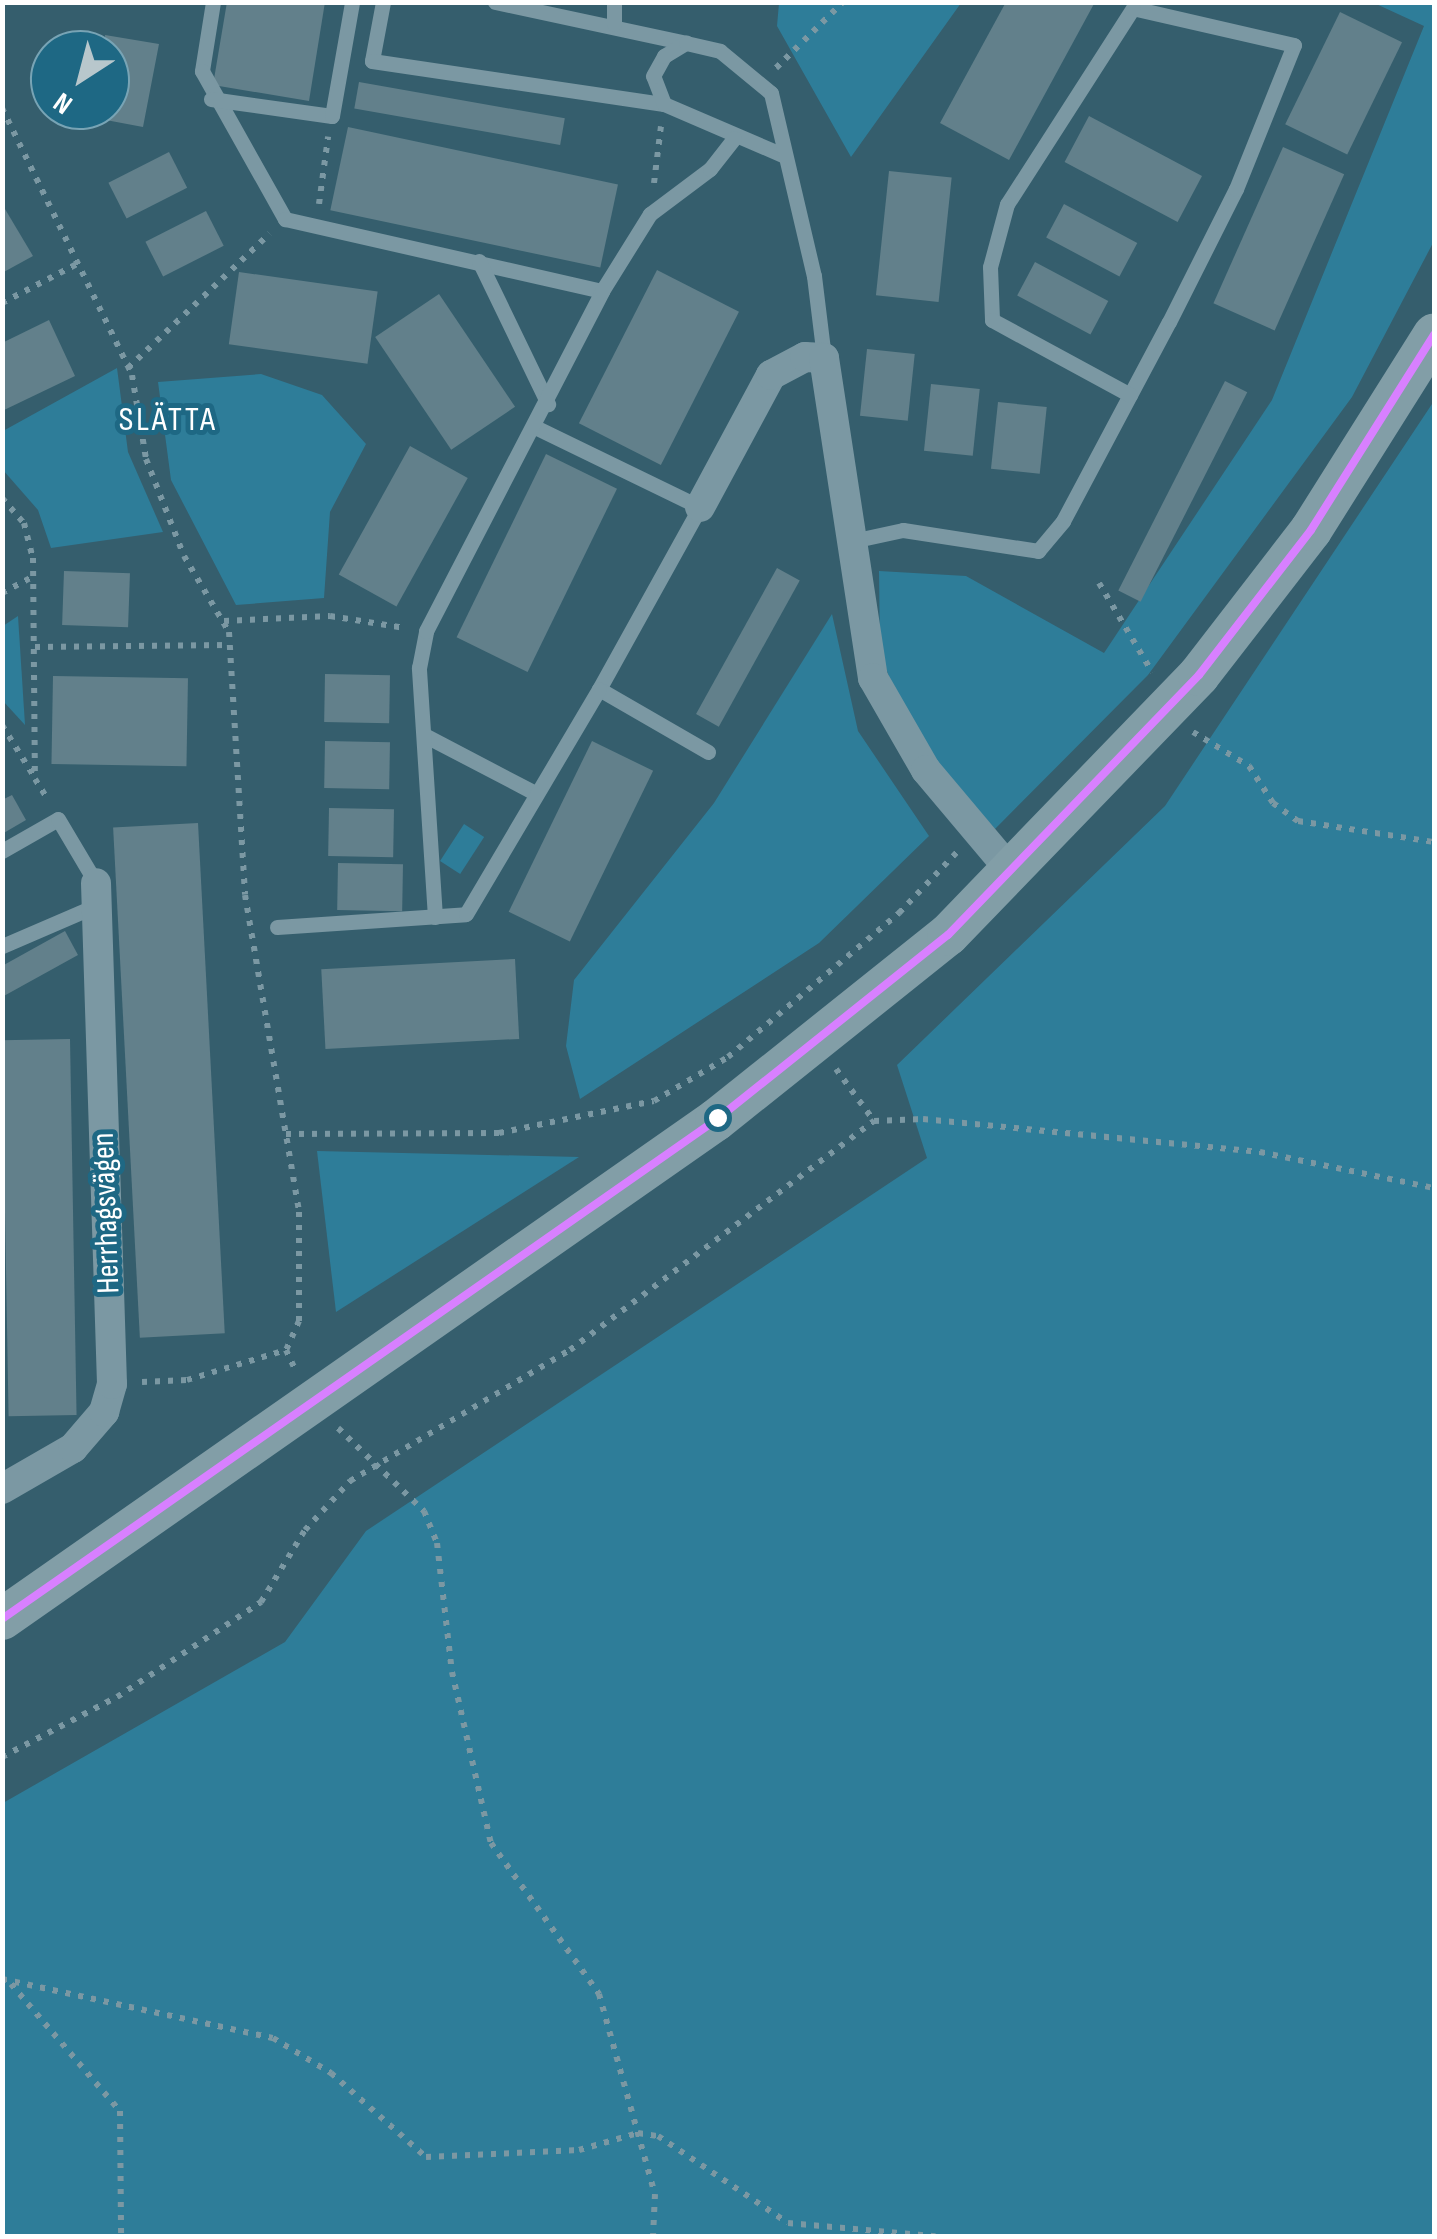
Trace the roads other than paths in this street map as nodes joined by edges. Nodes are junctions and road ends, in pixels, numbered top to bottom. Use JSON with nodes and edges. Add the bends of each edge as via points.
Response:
{"nodes":[{"id":1,"x":212,"y":2,"type":"edge"},
{"id":2,"x":352,"y":2,"type":"edge"},
{"id":3,"x":383,"y":2,"type":"edge"},
{"id":4,"x":495,"y":2,"type":"edge"},
{"id":5,"x":614,"y":2,"type":"edge"},
{"id":6,"x":614,"y":24,"type":"junction"},
{"id":7,"x":686,"y":43,"type":"junction"},
{"id":8,"x":211,"y":100,"type":"junction"},
{"id":9,"x":664,"y":104,"type":"junction"},
{"id":10,"x":734,"y":138,"type":"junction"},
{"id":11,"x":785,"y":156,"type":"junction"},
{"id":12,"x":479,"y":260,"type":"junction"},
{"id":13,"x":602,"y":291,"type":"junction"},
{"id":14,"x":1434,"y":335,"type":"edge"},
{"id":15,"x":824,"y":358,"type":"junction"},
{"id":16,"x":1130,"y":394,"type":"junction"},
{"id":17,"x":548,"y":404,"type":"junction"},
{"id":18,"x":537,"y":428,"type":"junction"},
{"id":19,"x":700,"y":507,"type":"junction"},
{"id":20,"x":852,"y":541,"type":"junction"},
{"id":21,"x":599,"y":689,"type":"junction"},
{"id":22,"x":426,"y":736,"type":"junction"},
{"id":23,"x":708,"y":752,"type":"dead end"},
{"id":24,"x":535,"y":794,"type":"junction"},
{"id":25,"x":2,"y":851,"type":"edge"},
{"id":26,"x":1012,"y":872,"type":"junction"},
{"id":27,"x":96,"y":894,"type":"junction"},
{"id":28,"x":436,"y":916,"type":"junction"},
{"id":29,"x":277,"y":927,"type":"dead end"},
{"id":30,"x":2,"y":946,"type":"edge"},
{"id":31,"x":2,"y":1489,"type":"edge"},
{"id":32,"x":2,"y":1619,"type":"edge"}],
"edges":[{"from":1,"to":8,"type":"lane","via":[[202,71]]},
{"from":2,"to":8,"type":"lane","via":[[332,116]]},
{"from":3,"to":9,"type":"lane","via":[[372,61]]},
{"from":4,"to":6,"type":"lane"},
{"from":5,"to":6,"type":"lane"},
{"from":6,"to":7,"type":"lane"},
{"from":7,"to":9,"type":"lane","via":[[657,65]]},
{"from":7,"to":11,"type":"lane","via":[[720,52],[762,83],[782,125]]},
{"from":8,"to":12,"type":"lane","via":[[284,219]]},
{"from":9,"to":10,"type":"lane"},
{"from":10,"to":11,"type":"lane"},
{"from":10,"to":13,"type":"lane","via":[[710,168],[650,214]]},
{"from":11,"to":15,"type":"lane"},
{"from":12,"to":13,"type":"lane"},
{"from":12,"to":17,"type":"lane"},
{"from":13,"to":17,"type":"lane"},
{"from":14,"to":26,"type":"street","via":[[1310,530],[1172,706]]},
{"from":15,"to":19,"type":"street","via":[[805,357],[772,376]]},
{"from":15,"to":20,"type":"street"},
{"from":16,"to":16,"type":"lane","via":[[1236,189],[1294,45],[1133,8],[1006,204],[990,267],[992,320]]},
{"from":16,"to":20,"type":"lane","via":[[1063,521],[1038,551],[903,530]]},
{"from":17,"to":18,"type":"lane"},
{"from":18,"to":19,"type":"lane"},
{"from":18,"to":22,"type":"lane","via":[[426,631],[419,668]]},
{"from":19,"to":21,"type":"lane"},
{"from":20,"to":26,"type":"street","via":[[873,678],[926,770]]},
{"from":21,"to":23,"type":"lane"},
{"from":21,"to":24,"type":"lane"},
{"from":22,"to":24,"type":"lane"},
{"from":22,"to":28,"type":"lane"},
{"from":24,"to":28,"type":"lane","via":[[466,914]]},
{"from":25,"to":27,"type":"lane","via":[[58,819]]},
{"from":26,"to":32,"type":"street","via":[[818,1044]]},
{"from":27,"to":30,"type":"lane"},
{"from":27,"to":31,"type":"street","name":"Herrhagsvägen","via":[[112,1384],[104,1412],[73,1448]]},
{"from":28,"to":29,"type":"lane"}]}
